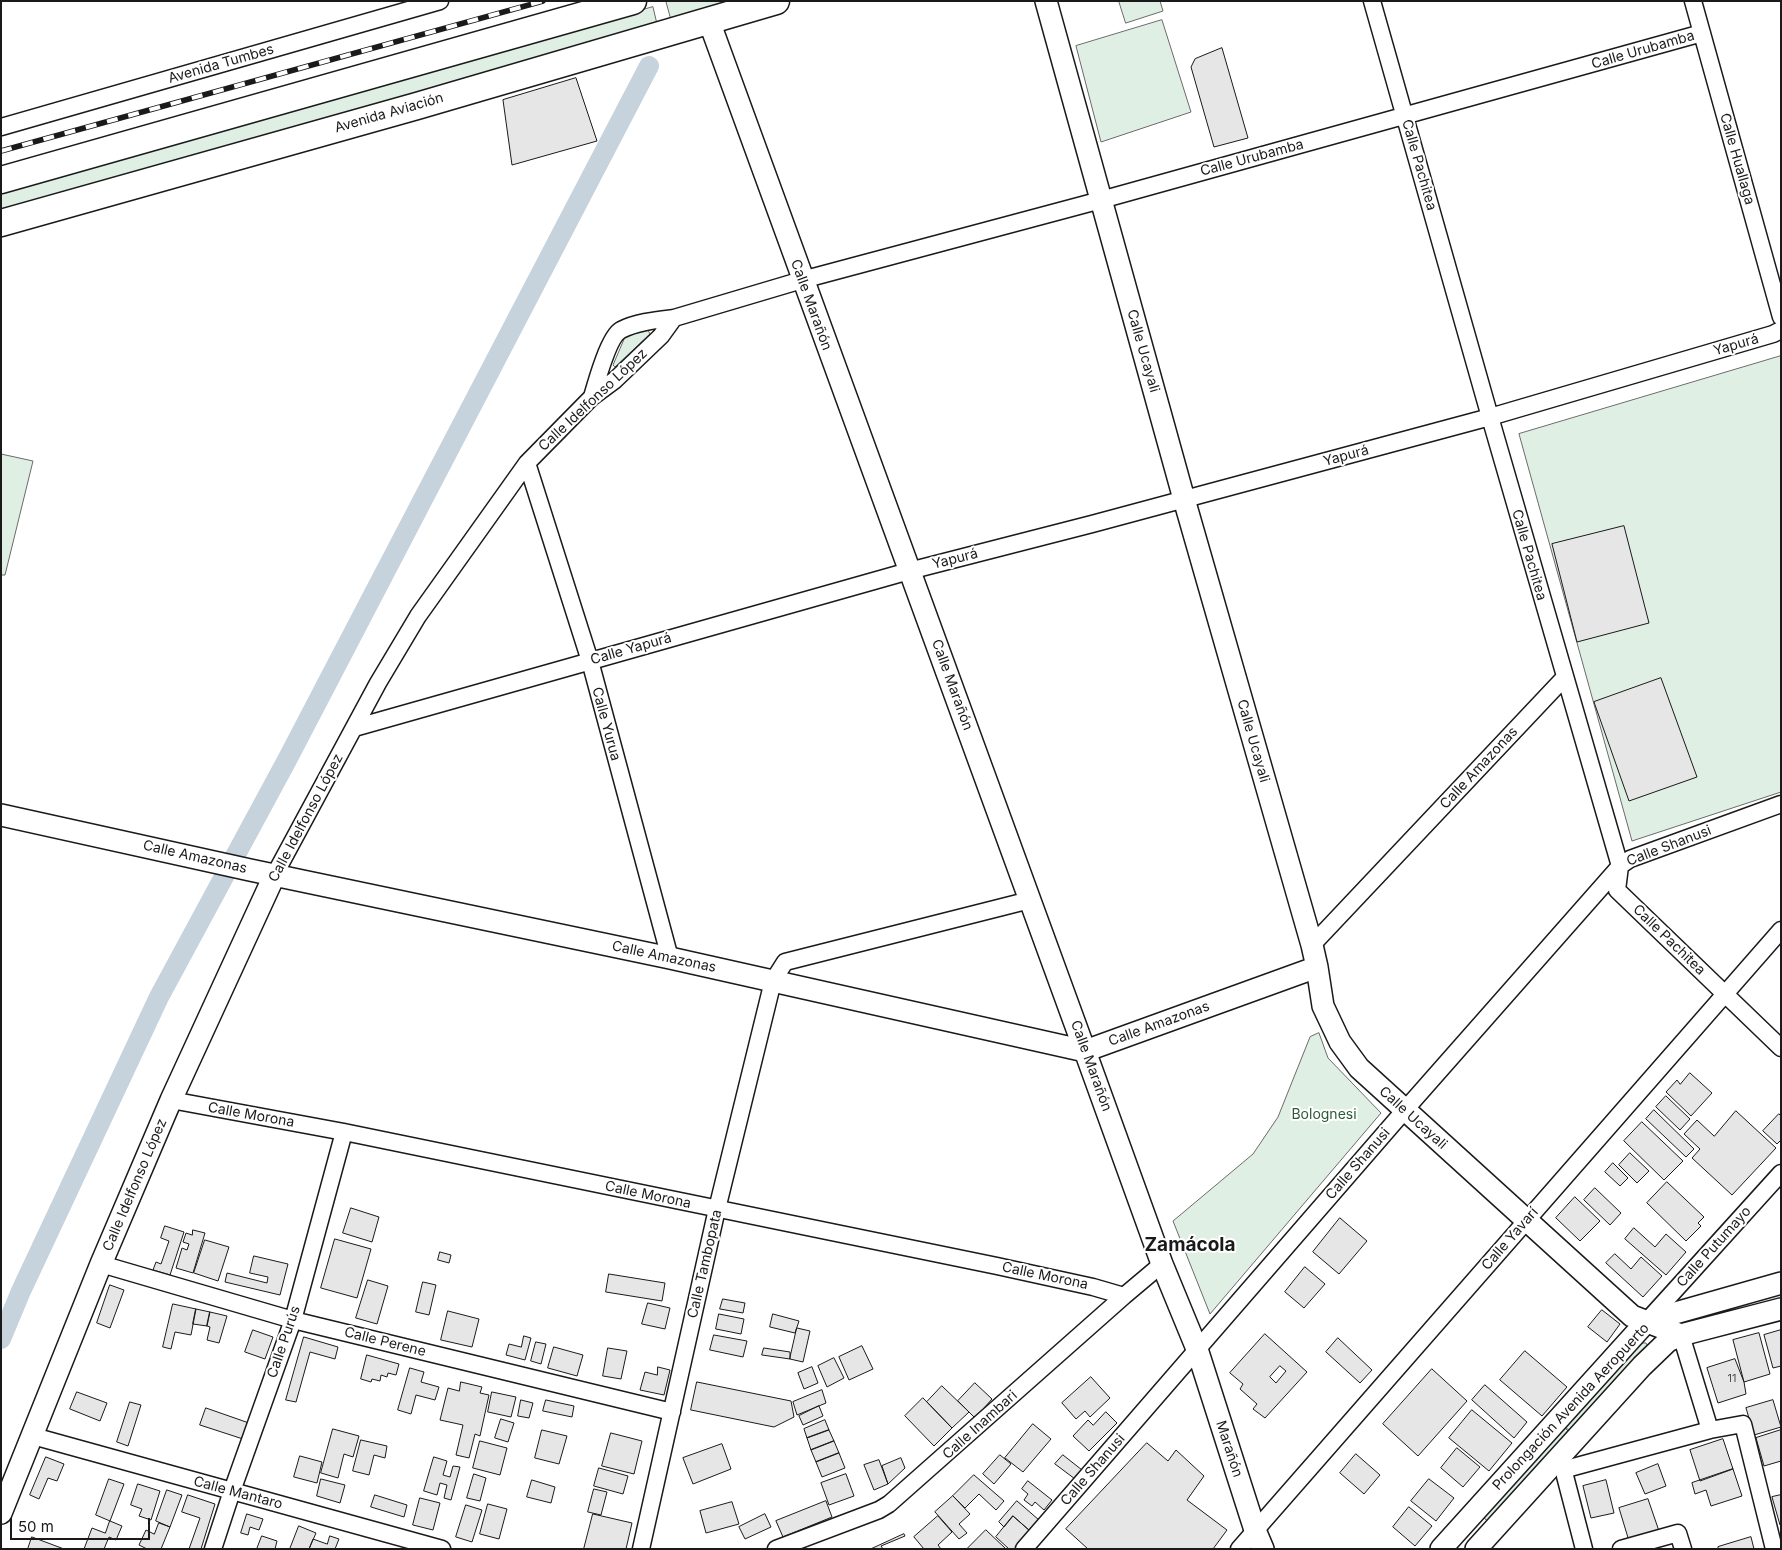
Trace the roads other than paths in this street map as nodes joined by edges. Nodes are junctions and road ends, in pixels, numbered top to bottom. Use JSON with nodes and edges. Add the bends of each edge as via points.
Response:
{"nodes":[{"id":1,"x":440,"y":1,"type":"edge"},
{"id":2,"x":633,"y":1,"type":"edge"},
{"id":3,"x":776,"y":1,"type":"edge"},
{"id":4,"x":1046,"y":1,"type":"edge"},
{"id":5,"x":1372,"y":1,"type":"edge"},
{"id":6,"x":1693,"y":1,"type":"edge"},
{"id":7,"x":709,"y":21,"type":"junction"},
{"id":8,"x":1702,"y":33,"type":"junction"},
{"id":9,"x":1405,"y":116,"type":"junction"},
{"id":10,"x":1,"y":127,"type":"edge"},
{"id":11,"x":1,"y":180,"type":"edge"},
{"id":12,"x":1101,"y":200,"type":"junction"},
{"id":13,"x":1,"y":223,"type":"edge"},
{"id":14,"x":802,"y":280,"type":"junction"},
{"id":15,"x":1781,"y":317,"type":"edge"},
{"id":16,"x":674,"y":318,"type":"junction"},
{"id":17,"x":1781,"y":330,"type":"edge"},
{"id":18,"x":592,"y":397,"type":"junction"},
{"id":19,"x":1490,"y":417,"type":"junction"},
{"id":20,"x":527,"y":463,"type":"junction"},
{"id":21,"x":1184,"y":499,"type":"junction"},
{"id":22,"x":909,"y":571,"type":"junction"},
{"id":23,"x":590,"y":661,"type":"junction"},
{"id":24,"x":1565,"y":677,"type":"junction"},
{"id":25,"x":354,"y":728,"type":"junction"},
{"id":26,"x":1781,"y":804,"type":"edge"},
{"id":27,"x":1,"y":815,"type":"edge"},
{"id":28,"x":1620,"y":866,"type":"junction"},
{"id":29,"x":275,"y":874,"type":"junction"},
{"id":30,"x":1030,"y":900,"type":"junction"},
{"id":31,"x":1781,"y":930,"type":"edge"},
{"id":32,"x":1312,"y":945,"type":"junction"},
{"id":33,"x":670,"y":958,"type":"junction"},
{"id":34,"x":1317,"y":968,"type":"junction"},
{"id":35,"x":773,"y":981,"type":"junction"},
{"id":36,"x":1725,"y":994,"type":"junction"},
{"id":37,"x":1781,"y":1048,"type":"edge"},
{"id":38,"x":1085,"y":1051,"type":"junction"},
{"id":39,"x":171,"y":1100,"type":"junction"},
{"id":40,"x":1404,"y":1111,"type":"junction"},
{"id":41,"x":344,"y":1132,"type":"junction"},
{"id":42,"x":1781,"y":1173,"type":"edge"},
{"id":43,"x":717,"y":1209,"type":"junction"},
{"id":44,"x":1526,"y":1221,"type":"junction"},
{"id":45,"x":101,"y":1264,"type":"junction"},
{"id":46,"x":1162,"y":1264,"type":"junction"},
{"id":47,"x":1781,"y":1283,"type":"edge"},
{"id":48,"x":1124,"y":1296,"type":"junction"},
{"id":49,"x":1781,"y":1309,"type":"edge"},
{"id":50,"x":293,"y":1320,"type":"junction"},
{"id":51,"x":1648,"y":1321,"type":"junction"},
{"id":52,"x":1681,"y":1335,"type":"junction"},
{"id":53,"x":1197,"y":1349,"type":"junction"},
{"id":54,"x":672,"y":1412,"type":"junction"},
{"id":55,"x":1710,"y":1430,"type":"junction"},
{"id":56,"x":33,"y":1436,"type":"junction"},
{"id":57,"x":1561,"y":1465,"type":"junction"},
{"id":58,"x":232,"y":1492,"type":"junction"},
{"id":59,"x":1,"y":1513,"type":"edge"},
{"id":60,"x":1468,"y":1518,"type":"junction"},
{"id":61,"x":1258,"y":1539,"type":"edge"},
{"id":62,"x":1482,"y":1545,"type":"edge"},
{"id":63,"x":1448,"y":1546,"type":"edge"},
{"id":64,"x":1640,"y":1546,"type":"edge"},
{"id":65,"x":1776,"y":1546,"type":"edge"},
{"id":66,"x":213,"y":1549,"type":"edge"},
{"id":67,"x":442,"y":1549,"type":"edge"},
{"id":68,"x":641,"y":1549,"type":"edge"},
{"id":69,"x":776,"y":1549,"type":"edge"},
{"id":70,"x":1024,"y":1549,"type":"edge"},
{"id":71,"x":1239,"y":1549,"type":"edge"},
{"id":72,"x":1584,"y":1549,"type":"edge"},
{"id":73,"x":1621,"y":1549,"type":"edge"},
{"id":74,"x":1683,"y":1549,"type":"edge"}],
"edges":[{"from":1,"to":10,"type":"street","name":"Avenida Tumbes"},
{"from":2,"to":11,"type":"main road"},
{"from":3,"to":7,"type":"main road","name":"Avenida Aviación"},
{"from":4,"to":12,"type":"street","name":"Calle Ucayali"},
{"from":5,"to":9,"type":"street","name":"Calle Pachitea"},
{"from":6,"to":8,"type":"street","name":"Calle Huallaga"},
{"from":7,"to":13,"type":"main road","name":"Avenida Aviación"},
{"from":7,"to":14,"type":"street","name":"Calle Marañón"},
{"from":8,"to":9,"type":"street","name":"Calle Urubamba"},
{"from":8,"to":15,"type":"street","name":"Calle Huallaga"},
{"from":9,"to":12,"type":"street","name":"Calle Urubamba"},
{"from":9,"to":19,"type":"street","name":"Calle Pachitea"},
{"from":12,"to":14,"type":"street","name":"Calle Urubamba"},
{"from":12,"to":21,"type":"street","name":"Calle Ucayali"},
{"from":14,"to":16,"type":"street"},
{"from":14,"to":22,"type":"street","name":"Calle Marañón"},
{"from":16,"to":18,"type":"street","name":"Calle Idelfonso López","via":[[615,380]]},
{"from":16,"to":18,"type":"street","via":[[619,330],[600,370]]},
{"from":17,"to":19,"type":"street","name":"Yapurá"},
{"from":18,"to":20,"type":"street","name":"Calle Idelfonso López"},
{"from":19,"to":21,"type":"street","name":"Yapurá"},
{"from":19,"to":24,"type":"street","name":"Calle Pachitea"},
{"from":20,"to":23,"type":"street","name":"Calle Yurua"},
{"from":20,"to":25,"type":"street","name":"Calle Idelfonso López","via":[[418,616]]},
{"from":21,"to":22,"type":"street","name":"Yapurá"},
{"from":21,"to":32,"type":"street","name":"Calle Ucayali"},
{"from":22,"to":23,"type":"street","name":"Calle Yapurá"},
{"from":22,"to":30,"type":"street","name":"Calle Marañón"},
{"from":23,"to":25,"type":"street","name":"Calle Yapurá"},
{"from":23,"to":33,"type":"street","name":"Calle Yurua"},
{"from":24,"to":28,"type":"street","name":"Calle Pachitea"},
{"from":24,"to":32,"type":"street","name":"Calle Amazonas"},
{"from":25,"to":29,"type":"street","name":"Calle Idelfonso López"},
{"from":26,"to":28,"type":"street","name":"Calle Shanusi","via":[[1630,859]]},
{"from":27,"to":29,"type":"street","name":"Calle Amazonas"},
{"from":28,"to":36,"type":"street","name":"Calle Pachitea","via":[[1617,890]]},
{"from":28,"to":40,"type":"street","name":"Calle Shanusi"},
{"from":29,"to":33,"type":"street","name":"Calle Amazonas"},
{"from":29,"to":39,"type":"street","name":"Calle Idelfonso López"},
{"from":30,"to":35,"type":"street","via":[[785,962]]},
{"from":30,"to":38,"type":"street","name":"Calle Marañón"},
{"from":31,"to":36,"type":"street","name":"Calle Yavarí"},
{"from":32,"to":34,"type":"street","name":"Calle Ucayali"},
{"from":33,"to":35,"type":"street","name":"Calle Amazonas"},
{"from":34,"to":38,"type":"street","name":"Calle Amazonas"},
{"from":34,"to":40,"type":"street","name":"Calle Ucayali","via":[[1323,1006],[1340,1042],[1359,1068]]},
{"from":35,"to":38,"type":"street","name":"Calle Amazonas"},
{"from":35,"to":43,"type":"street","name":"Calle Tambopata"},
{"from":36,"to":37,"type":"street","name":"Calle Pachitea"},
{"from":36,"to":44,"type":"street","name":"Calle Yavarí"},
{"from":38,"to":46,"type":"street","name":"Calle Marañón"},
{"from":39,"to":41,"type":"street","name":"Calle Morona"},
{"from":39,"to":45,"type":"street","name":"Calle Idelfonso López"},
{"from":40,"to":44,"type":"street","name":"Calle Ucayali"},
{"from":40,"to":53,"type":"street","name":"Calle Shanusi"},
{"from":41,"to":43,"type":"street","name":"Calle Morona"},
{"from":41,"to":50,"type":"street","name":"Calle Purús"},
{"from":42,"to":51,"type":"street","name":"Calle Putumayo"},
{"from":43,"to":48,"type":"street","name":"Calle Morona","via":[[1074,1282]]},
{"from":43,"to":54,"type":"street","name":"Calle Tambopata"},
{"from":44,"to":51,"type":"street","name":"Calle Ucayali","via":[[1632,1316]]},
{"from":44,"to":61,"type":"street","name":"Calle Yavarí"},
{"from":45,"to":50,"type":"street","name":"Calle Perene"},
{"from":45,"to":56,"type":"street","name":"Calle Idelfonso López"},
{"from":46,"to":48,"type":"street","name":"Calle Inambari"},
{"from":46,"to":53,"type":"street","name":"Calle Marañón"},
{"from":47,"to":51,"type":"street","name":"Prolongación Avenida Aeropuerto"},
{"from":48,"to":69,"type":"street","name":"Calle Inambari","via":[[889,1504]]},
{"from":49,"to":52,"type":"street","name":"Prolongación Avenida Aeropuerto"},
{"from":50,"to":54,"type":"street","name":"Calle Perene"},
{"from":50,"to":58,"type":"street","name":"Calle Purús"},
{"from":51,"to":52,"type":"street","name":"Calle Ucayali"},
{"from":51,"to":60,"type":"street","name":"Prolongación Avenida Aeropuerto"},
{"from":52,"to":55,"type":"street"},
{"from":52,"to":57,"type":"street","name":"Prolongación Avenida Aeropuerto","via":[[1655,1352]]},
{"from":53,"to":61,"type":"street","name":"Marañón"},
{"from":53,"to":70,"type":"street","name":"Calle Shanusi"},
{"from":54,"to":68,"type":"street","name":"Calle Tambopata"},
{"from":55,"to":57,"type":"street"},
{"from":55,"to":65,"type":"street","via":[[1743,1424]]},
{"from":56,"to":58,"type":"street","name":"Calle Mantaro"},
{"from":56,"to":59,"type":"street","name":"Calle Idelfonso López"},
{"from":57,"to":62,"type":"street","name":"Prolongación Avenida Aeropuerto"},
{"from":57,"to":72,"type":"street"},
{"from":58,"to":66,"type":"street","name":"Calle Purús"},
{"from":58,"to":67,"type":"street","name":"Calle Mantaro"},
{"from":60,"to":62,"type":"street"},
{"from":60,"to":63,"type":"street","name":"Prolongación Avenida Aeropuerto"},
{"from":61,"to":71,"type":"street","name":"Calle Yavarí"},
{"from":64,"to":73,"type":"street"},
{"from":64,"to":74,"type":"street","via":[[1678,1533]]}]}
